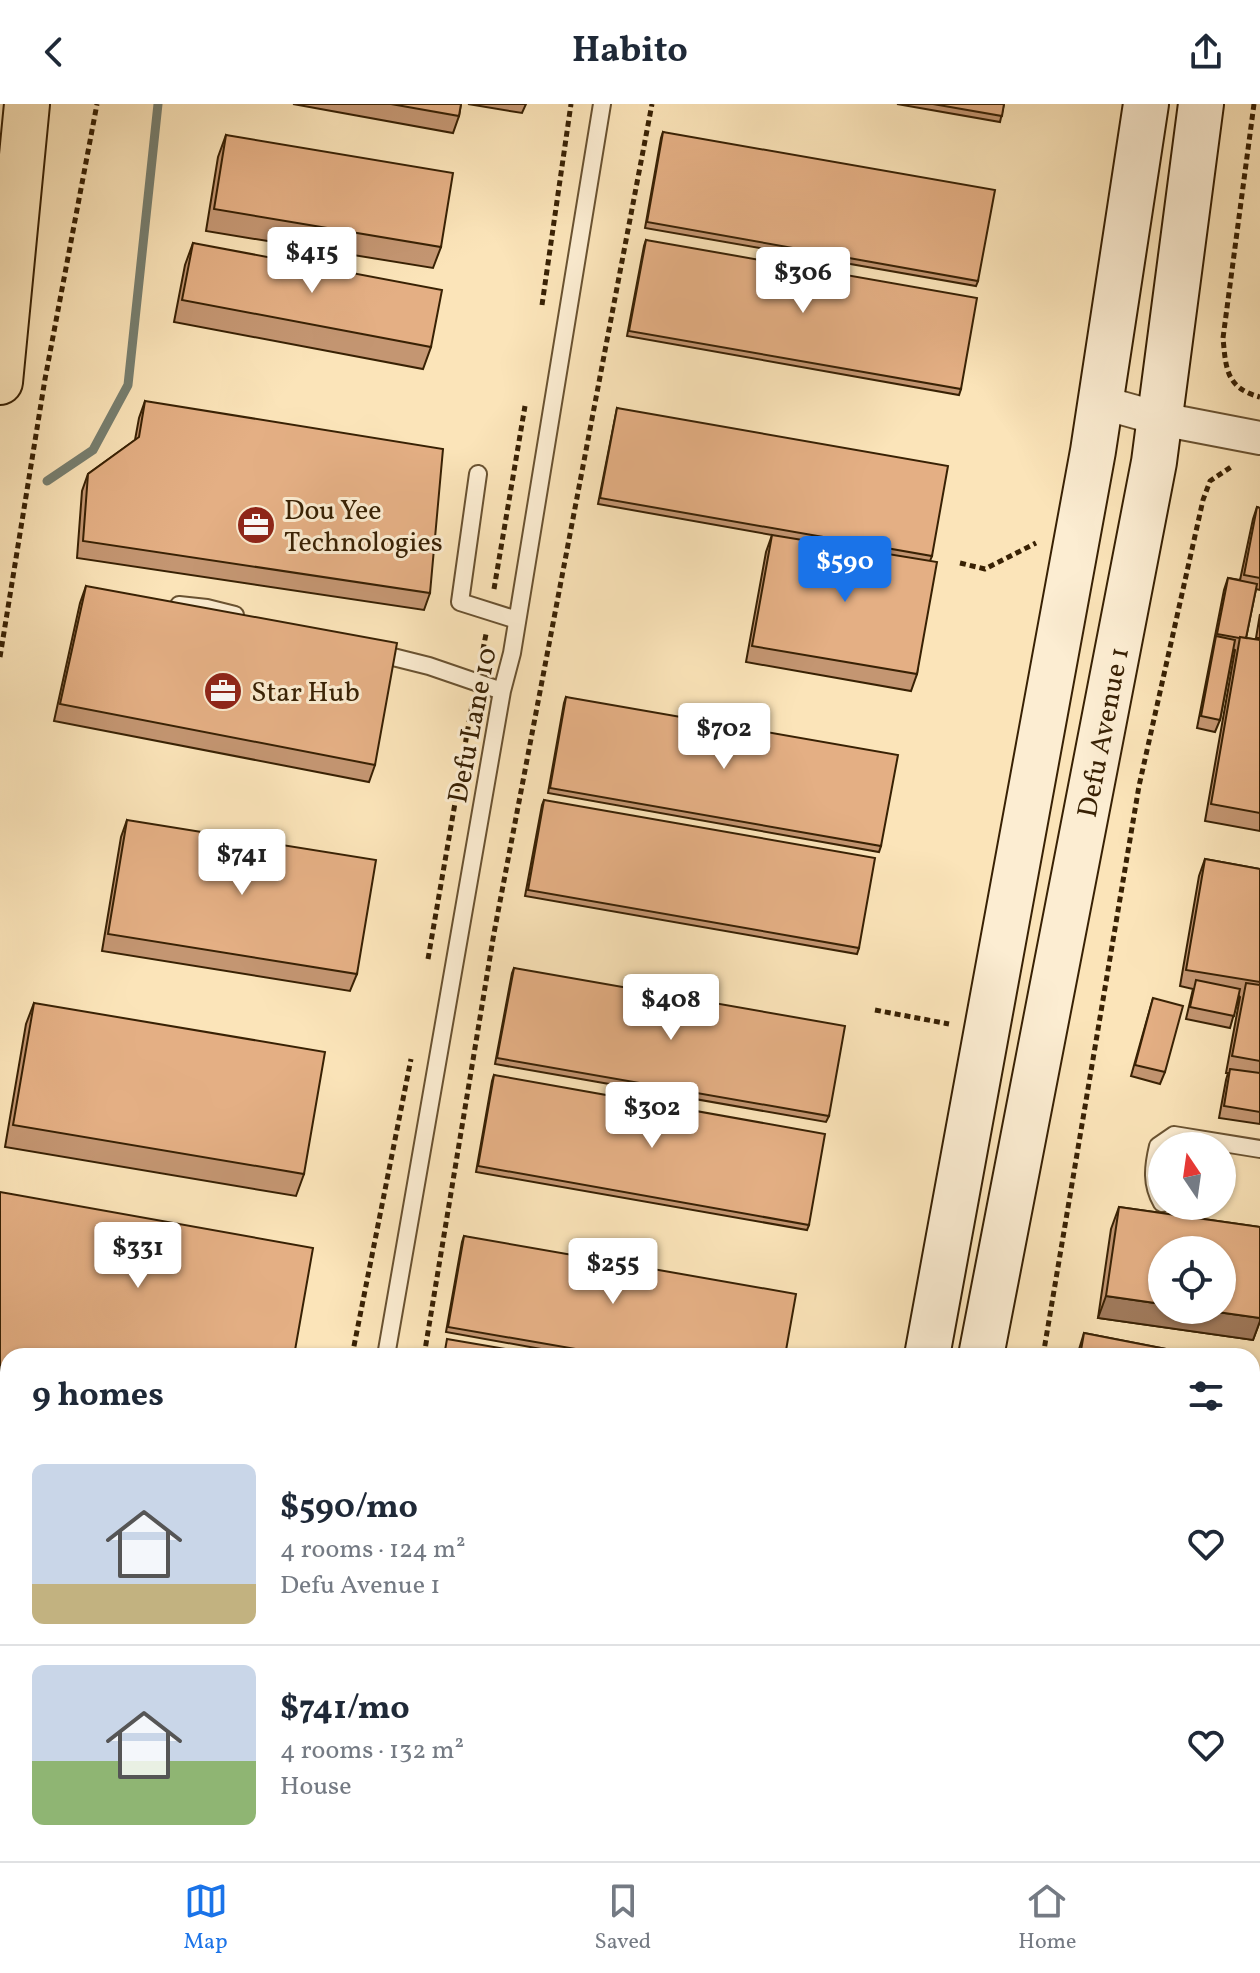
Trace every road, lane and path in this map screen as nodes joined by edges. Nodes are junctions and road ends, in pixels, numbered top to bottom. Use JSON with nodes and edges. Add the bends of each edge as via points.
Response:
{"nodes":[{"id":1,"x":27,"y":104,"type":"edge"},
{"id":2,"x":97,"y":104,"type":"edge"},
{"id":3,"x":571,"y":104,"type":"edge"},
{"id":4,"x":602,"y":104,"type":"edge"},
{"id":5,"x":652,"y":104,"type":"edge"},
{"id":6,"x":1146,"y":104,"type":"edge"},
{"id":7,"x":1201,"y":104,"type":"edge"},
{"id":8,"x":1254,"y":104,"type":"edge"},
{"id":9,"x":540,"y":315,"type":"dead end"},
{"id":10,"x":0,"y":382,"type":"edge"},
{"id":11,"x":1260,"y":397,"type":"edge"},
{"id":12,"x":526,"y":401,"type":"dead end"},
{"id":13,"x":1100,"y":402,"type":"junction"},
{"id":14,"x":1161,"y":419,"type":"junction"},
{"id":15,"x":1260,"y":438,"type":"edge"},
{"id":16,"x":1245,"y":469,"type":"dead end"},
{"id":17,"x":478,"y":474,"type":"dead end"},
{"id":18,"x":1036,"y":543,"type":"dead end"},
{"id":19,"x":960,"y":563,"type":"dead end"},
{"id":20,"x":164,"y":603,"type":"edge"},
{"id":21,"x":491,"y":611,"type":"junction"},
{"id":22,"x":251,"y":619,"type":"edge"},
{"id":23,"x":517,"y":620,"type":"junction"},
{"id":24,"x":355,"y":647,"type":"edge"},
{"id":25,"x":0,"y":657,"type":"edge"},
{"id":26,"x":476,"y":682,"type":"junction"},
{"id":27,"x":502,"y":691,"type":"junction"},
{"id":28,"x":427,"y":963,"type":"dead end"},
{"id":29,"x":875,"y":1010,"type":"dead end"},
{"id":30,"x":949,"y":1024,"type":"dead end"},
{"id":31,"x":413,"y":1046,"type":"dead end"},
{"id":32,"x":1236,"y":1145,"type":"edge"},
{"id":33,"x":1260,"y":1149,"type":"edge"},
{"id":34,"x":354,"y":1348,"type":"edge"},
{"id":35,"x":387,"y":1348,"type":"edge"},
{"id":36,"x":425,"y":1348,"type":"edge"},
{"id":37,"x":928,"y":1348,"type":"edge"},
{"id":38,"x":983,"y":1348,"type":"edge"},
{"id":39,"x":1044,"y":1348,"type":"edge"}],
"edges":[{"from":1,"to":10,"type":"highway"},
{"from":2,"to":25,"type":"path"},
{"from":3,"to":9,"type":"path"},
{"from":4,"to":23,"type":"lane","name":"Defu Lane 10"},
{"from":5,"to":36,"type":"path","via":[[494,933]]},
{"from":6,"to":13,"type":"main road","name":"Defu Avenue 1"},
{"from":7,"to":14,"type":"main road","name":"Defu Avenue 1"},
{"from":8,"to":11,"type":"path","via":[[1223,338],[1226,371],[1244,393]]},
{"from":12,"to":21,"type":"path"},
{"from":13,"to":14,"type":"street"},
{"from":13,"to":37,"type":"main road","name":"Defu Avenue 1"},
{"from":14,"to":15,"type":"street"},
{"from":14,"to":38,"type":"main road","name":"Defu Avenue 1"},
{"from":16,"to":39,"type":"path","via":[[1230,466],[1210,481],[1203,500],[1139,786]]},
{"from":17,"to":21,"type":"lane","via":[[460,602]]},
{"from":18,"to":19,"type":"path","via":[[985,569]]},
{"from":20,"to":22,"type":"lane"},
{"from":21,"to":23,"type":"lane"},
{"from":21,"to":26,"type":"path"},
{"from":23,"to":27,"type":"lane","name":"Defu Lane 10"},
{"from":24,"to":26,"type":"lane"},
{"from":26,"to":27,"type":"lane"},
{"from":26,"to":28,"type":"path"},
{"from":27,"to":35,"type":"lane","name":"Defu Lane 10"},
{"from":29,"to":30,"type":"path"},
{"from":31,"to":34,"type":"path"},
{"from":32,"to":33,"type":"lane"}]}
